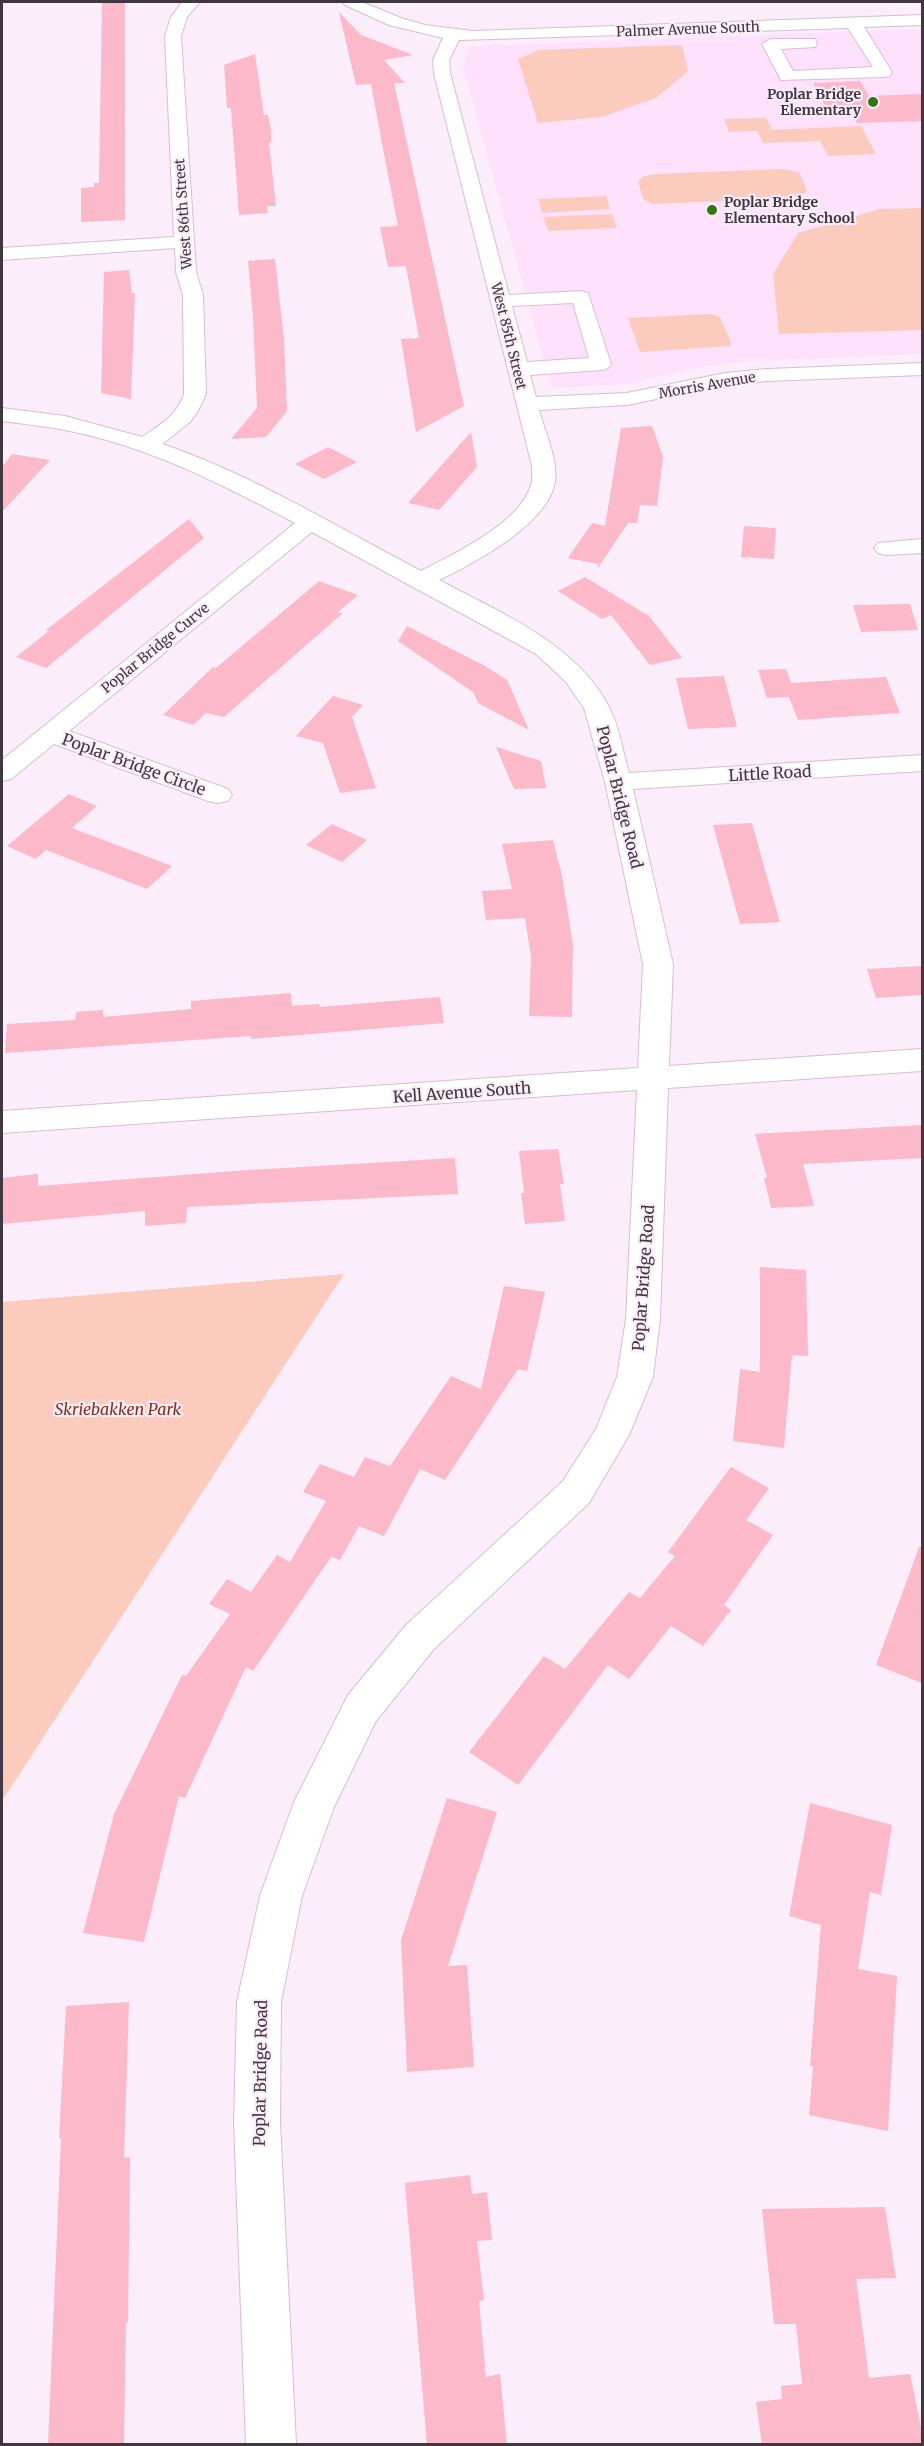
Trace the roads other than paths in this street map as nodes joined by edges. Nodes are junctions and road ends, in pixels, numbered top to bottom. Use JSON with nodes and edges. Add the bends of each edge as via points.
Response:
{"nodes":[{"id":1,"x":192,"y":2,"type":"edge"},
{"id":2,"x":351,"y":2,"type":"edge"},
{"id":3,"x":922,"y":20,"type":"edge"},
{"id":4,"x":854,"y":23,"type":"junction"},
{"id":5,"x":758,"y":26,"type":"junction"},
{"id":6,"x":453,"y":34,"type":"junction"},
{"id":7,"x":865,"y":40,"type":"junction"},
{"id":8,"x":770,"y":44,"type":"junction"},
{"id":9,"x":184,"y":242,"type":"junction"},
{"id":10,"x":2,"y":254,"type":"edge"},
{"id":11,"x":500,"y":301,"type":"junction"},
{"id":12,"x":518,"y":369,"type":"junction"},
{"id":13,"x":922,"y":369,"type":"edge"},
{"id":14,"x":527,"y":404,"type":"junction"},
{"id":15,"x":2,"y":415,"type":"edge"},
{"id":16,"x":145,"y":445,"type":"junction"},
{"id":17,"x":309,"y":523,"type":"junction"},
{"id":18,"x":922,"y":546,"type":"edge"},
{"id":19,"x":886,"y":548,"type":"dead end"},
{"id":20,"x":421,"y":580,"type":"junction"},
{"id":21,"x":50,"y":733,"type":"junction"},
{"id":22,"x":922,"y":764,"type":"edge"},
{"id":23,"x":2,"y":773,"type":"edge"},
{"id":24,"x":618,"y":782,"type":"junction"},
{"id":25,"x":218,"y":795,"type":"dead end"},
{"id":26,"x":922,"y":1060,"type":"edge"},
{"id":27,"x":654,"y":1079,"type":"junction"},
{"id":28,"x":2,"y":1122,"type":"edge"},
{"id":29,"x":272,"y":2445,"type":"edge"}],
"edges":[{"from":1,"to":9,"type":"street","name":"West 86th Street","via":[[175,21],[172,36]]},
{"from":2,"to":6,"type":"street","name":"Palmer Avenue South","via":[[388,21]]},
{"from":3,"to":4,"type":"street","name":"Palmer Avenue South"},
{"from":4,"to":5,"type":"street","name":"Palmer Avenue South"},
{"from":4,"to":7,"type":"street"},
{"from":5,"to":6,"type":"street","name":"Palmer Avenue South"},
{"from":5,"to":8,"type":"street"},
{"from":6,"to":11,"type":"street","name":"West 85th Street","via":[[441,60],[442,73]]},
{"from":7,"to":8,"type":"street"},
{"from":7,"to":8,"type":"street","via":[[884,72],[787,76]]},
{"from":9,"to":10,"type":"street"},
{"from":9,"to":16,"type":"street","name":"West 86th Street","via":[[186,272],[193,294],[195,393],[185,417]]},
{"from":11,"to":12,"type":"street","name":"West 85th Street"},
{"from":11,"to":12,"type":"street","via":[[581,297],[601,364]]},
{"from":12,"to":14,"type":"street","name":"West 85th Street"},
{"from":13,"to":14,"type":"street","name":"Morris Avenue","via":[[757,376],[627,399]]},
{"from":14,"to":20,"type":"street","name":"West 85th Street","via":[[543,466],[543,485],[535,503],[521,520]]},
{"from":15,"to":16,"type":"street","name":"Poplar Bridge Road","via":[[65,423]]},
{"from":16,"to":17,"type":"street","name":"Poplar Bridge Road","via":[[240,485]]},
{"from":17,"to":20,"type":"street","name":"Poplar Bridge Road"},
{"from":17,"to":21,"type":"street","name":"Poplar Bridge Curve"},
{"from":18,"to":19,"type":"street"},
{"from":20,"to":24,"type":"street","name":"Poplar Bridge Road","via":[[545,649],[575,677],[597,708]]},
{"from":21,"to":23,"type":"street","name":"Poplar Bridge Curve"},
{"from":21,"to":25,"type":"street","name":"Poplar Bridge Circle"},
{"from":22,"to":24,"type":"street","name":"Little Road"},
{"from":24,"to":27,"type":"street","name":"Poplar Bridge Road","via":[[658,964]]},
{"from":26,"to":27,"type":"street","name":"Kell Avenue South"},
{"from":27,"to":28,"type":"street","name":"Kell Avenue South"},
{"from":27,"to":29,"type":"street","name":"Poplar Bridge Road","via":[[643,1319],[635,1377],[612,1435],[576,1492],[420,1636],[362,1708],[315,1802],[281,1896],[260,2002],[257,2123]]}]}
